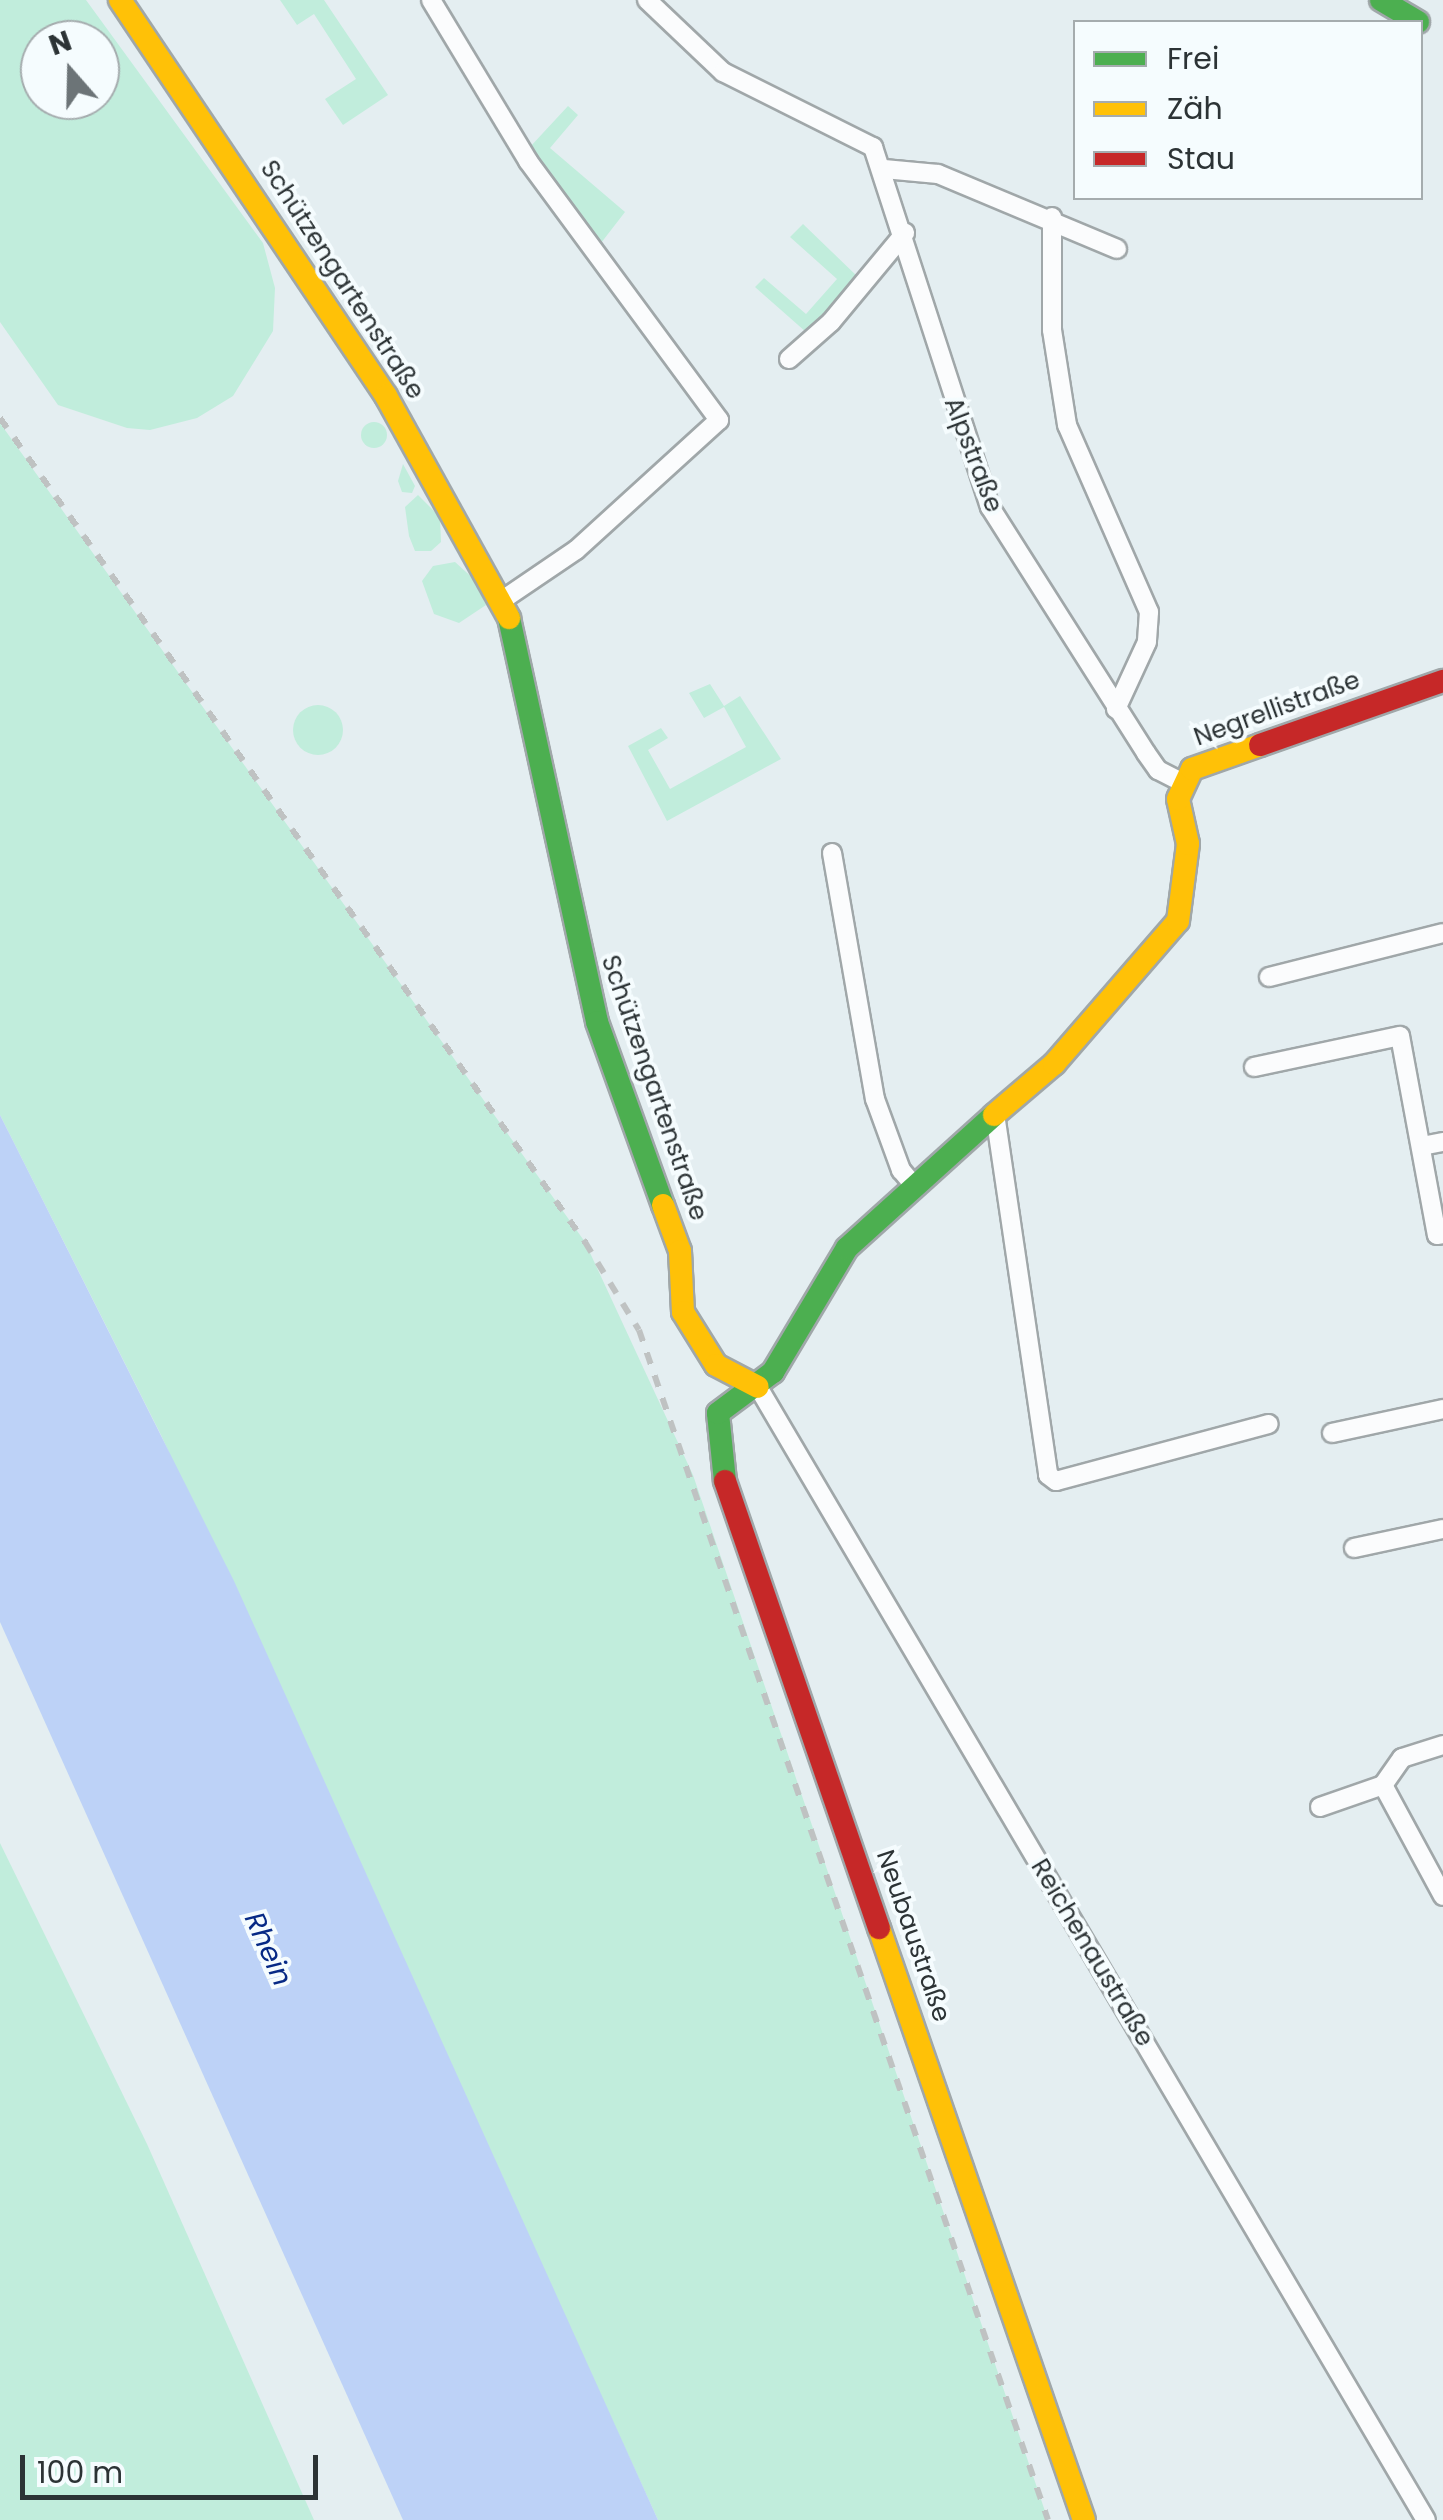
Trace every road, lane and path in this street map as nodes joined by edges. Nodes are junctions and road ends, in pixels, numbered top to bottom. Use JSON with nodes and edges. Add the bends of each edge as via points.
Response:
{"nodes":[{"id":1,"x":120,"y":0,"type":"edge"},
{"id":2,"x":431,"y":0,"type":"edge"},
{"id":3,"x":647,"y":0,"type":"edge"},
{"id":4,"x":1381,"y":0,"type":"edge"},
{"id":5,"x":1414,"y":20,"type":"edge"},
{"id":6,"x":884,"y":169,"type":"junction"},
{"id":7,"x":1052,"y":216,"type":"junction"},
{"id":8,"x":905,"y":233,"type":"junction"},
{"id":9,"x":1117,"y":248,"type":"dead end"},
{"id":10,"x":789,"y":359,"type":"dead end"},
{"id":11,"x":504,"y":599,"type":"junction"},
{"id":12,"x":1443,"y":681,"type":"edge"},
{"id":13,"x":1116,"y":709,"type":"junction"},
{"id":14,"x":1183,"y":783,"type":"junction"},
{"id":15,"x":832,"y":853,"type":"dead end"},
{"id":16,"x":1443,"y":933,"type":"edge"},
{"id":17,"x":1269,"y":977,"type":"dead end"},
{"id":18,"x":1254,"y":1067,"type":"dead end"},
{"id":19,"x":996,"y":1114,"type":"junction"},
{"id":20,"x":1443,"y":1142,"type":"edge"},
{"id":21,"x":1422,"y":1146,"type":"junction"},
{"id":22,"x":912,"y":1183,"type":"junction"},
{"id":23,"x":1443,"y":1234,"type":"edge"},
{"id":24,"x":758,"y":1387,"type":"junction"},
{"id":25,"x":1443,"y":1408,"type":"edge"},
{"id":26,"x":1268,"y":1424,"type":"dead end"},
{"id":27,"x":1332,"y":1433,"type":"dead end"},
{"id":28,"x":1443,"y":1528,"type":"edge"},
{"id":29,"x":1354,"y":1548,"type":"dead end"},
{"id":30,"x":1443,"y":1745,"type":"edge"},
{"id":31,"x":1383,"y":1785,"type":"junction"},
{"id":32,"x":1320,"y":1808,"type":"dead end"},
{"id":33,"x":1443,"y":1896,"type":"edge"},
{"id":34,"x":1084,"y":2520,"type":"edge"},
{"id":35,"x":1426,"y":2520,"type":"edge"}],
"edges":[{"from":1,"to":11,"type":"street","name":"Schützengartenstraße","via":[[370,370],[472,533]]},
{"from":2,"to":11,"type":"street","via":[[528,161],[719,420],[576,550]]},
{"from":3,"to":6,"type":"street","name":"Alpstraße","via":[[723,72],[873,147]]},
{"from":4,"to":5,"type":"street"},
{"from":6,"to":7,"type":"street","via":[[925,170]]},
{"from":6,"to":8,"type":"street","name":"Alpstraße"},
{"from":7,"to":9,"type":"street"},
{"from":7,"to":13,"type":"street","via":[[1052,330],[1067,424],[1149,612],[1147,642]]},
{"from":8,"to":10,"type":"street","via":[[832,322]]},
{"from":8,"to":13,"type":"street","name":"Alpstraße","via":[[939,364],[990,506]]},
{"from":11,"to":24,"type":"street","name":"Schützengartenstraße","via":[[527,679],[574,938],[680,1251],[683,1312],[716,1365]]},
{"from":12,"to":14,"type":"street","name":"Negrellistraße","via":[[1218,756],[1192,769]]},
{"from":13,"to":14,"type":"street","name":"Alpstraße","via":[[1158,770]]},
{"from":14,"to":19,"type":"street","name":"Negrellistraße","via":[[1178,800],[1188,877],[1178,921],[1054,1064]]},
{"from":15,"to":22,"type":"street","via":[[875,1099],[900,1170]]},
{"from":16,"to":17,"type":"street"},
{"from":18,"to":21,"type":"street","via":[[1400,1036]]},
{"from":19,"to":22,"type":"street","name":"Negrellistraße"},
{"from":19,"to":26,"type":"street","via":[[1048,1475],[1056,1481]]},
{"from":20,"to":21,"type":"street"},
{"from":21,"to":23,"type":"street","via":[[1437,1235]]},
{"from":22,"to":24,"type":"street","name":"Negrellistraße","via":[[847,1248]]},
{"from":24,"to":34,"type":"street","name":"Neubaustraße","via":[[718,1413],[720,1468]]},
{"from":24,"to":35,"type":"street","name":"Reichenaustraße"},
{"from":25,"to":27,"type":"street"},
{"from":28,"to":29,"type":"street"},
{"from":30,"to":31,"type":"street","via":[[1402,1758]]},
{"from":31,"to":32,"type":"street"},
{"from":31,"to":33,"type":"street"}]}
